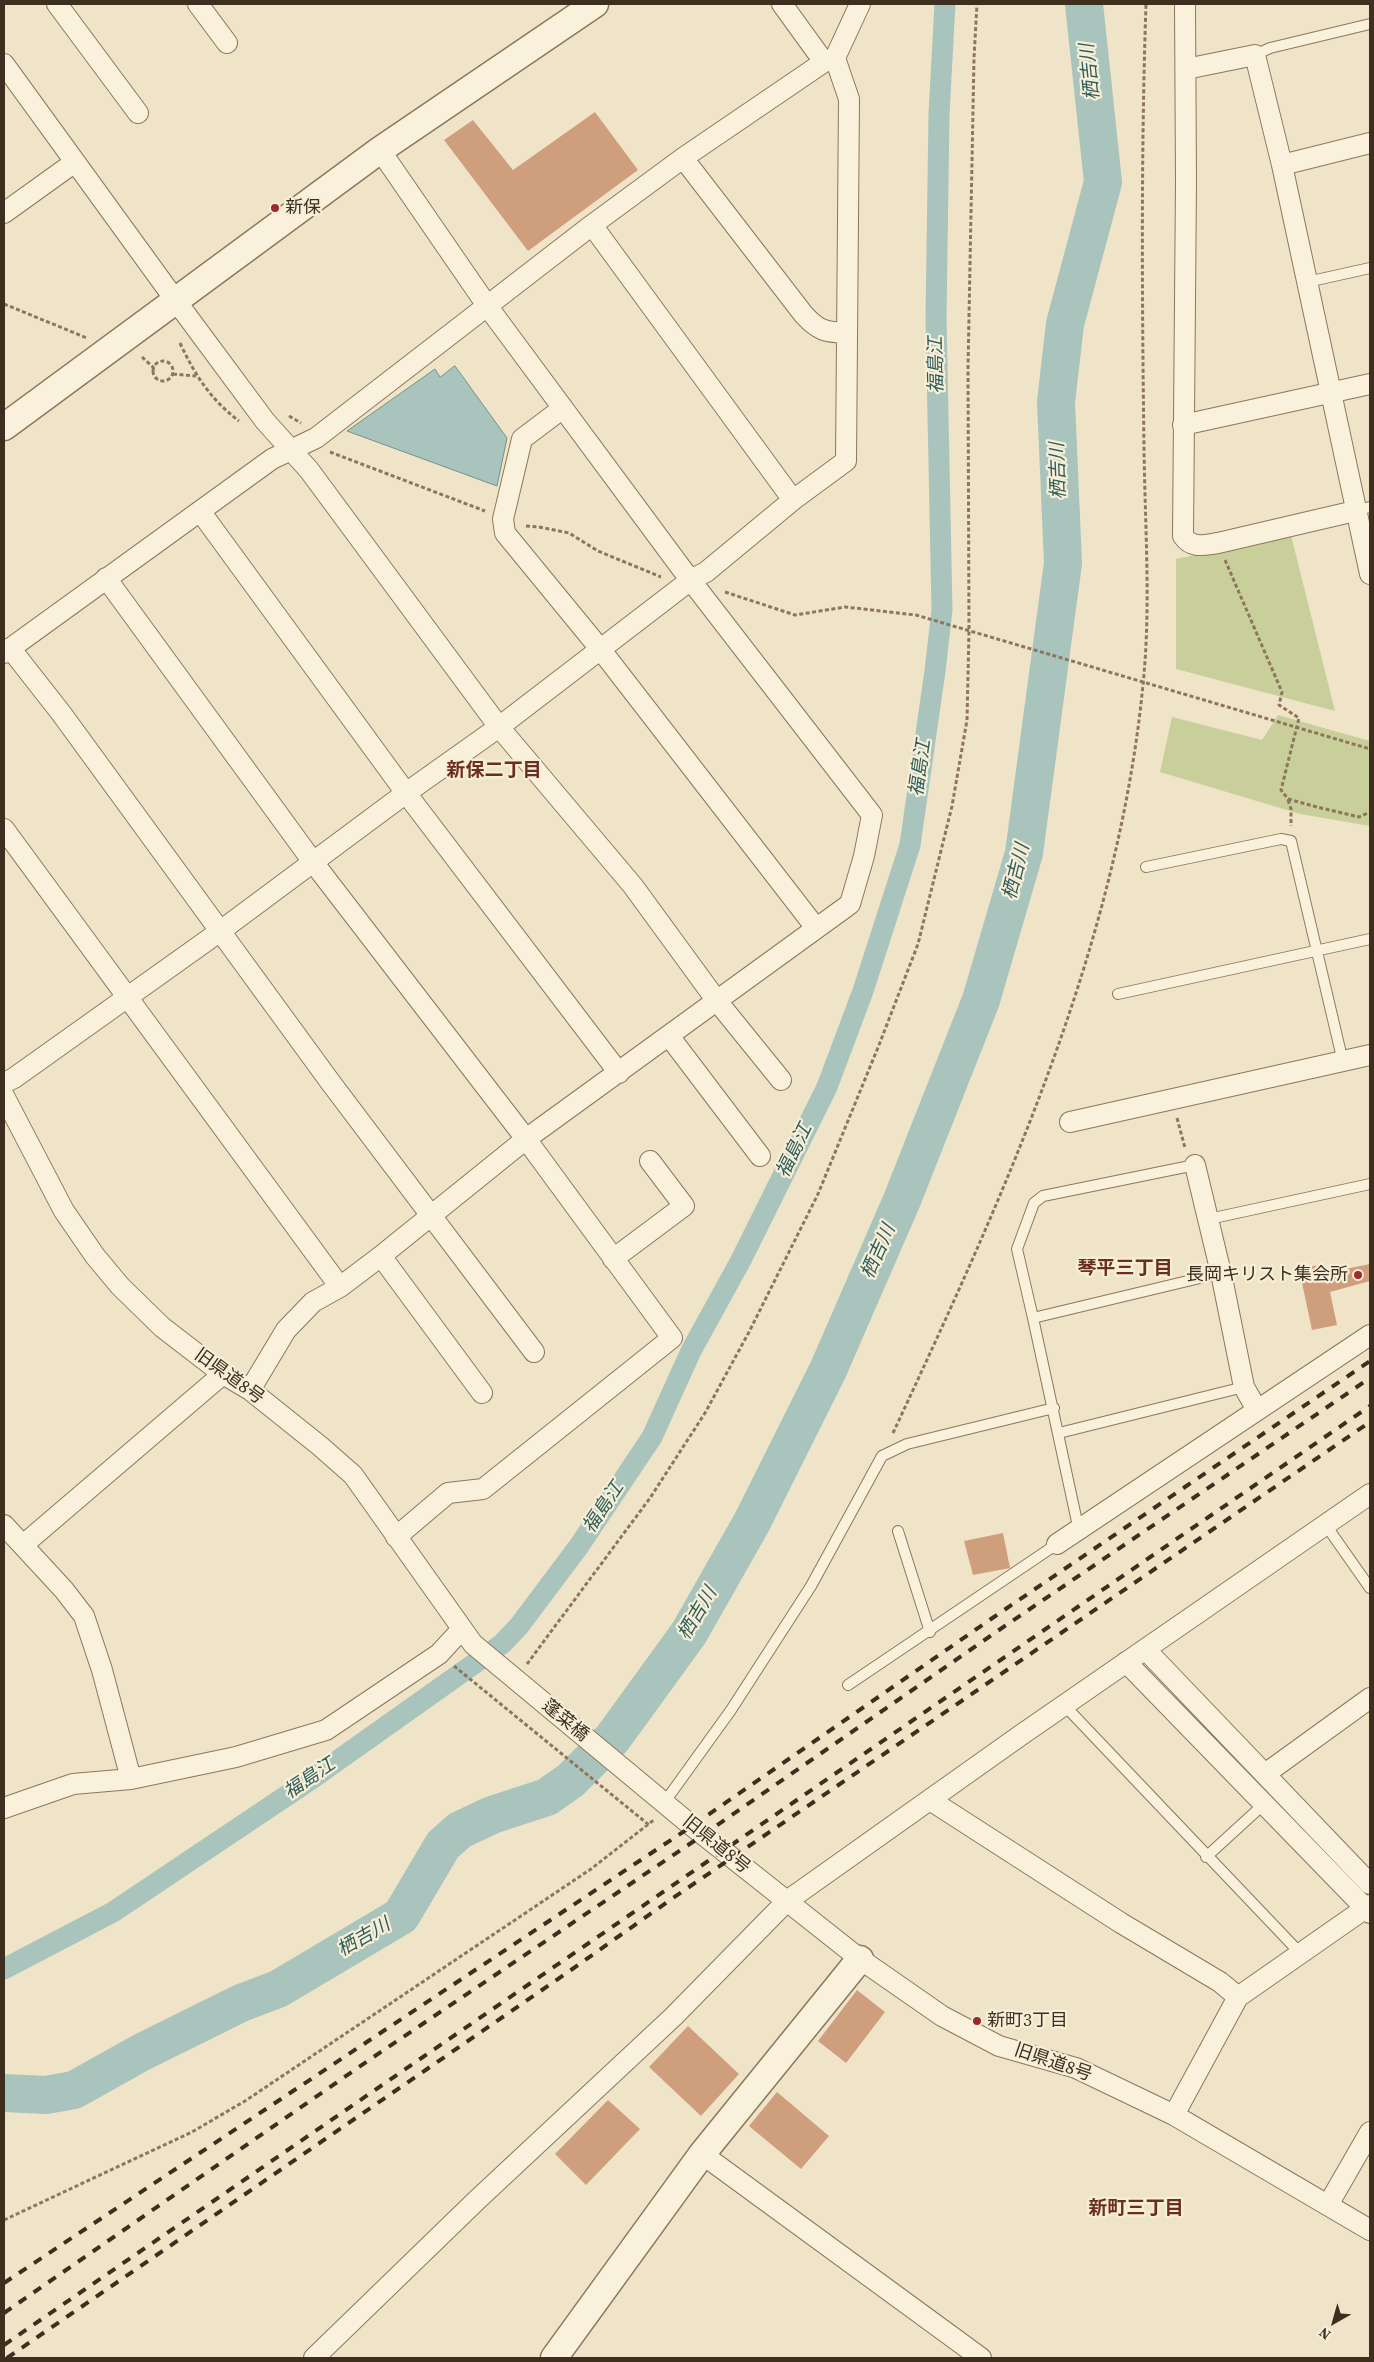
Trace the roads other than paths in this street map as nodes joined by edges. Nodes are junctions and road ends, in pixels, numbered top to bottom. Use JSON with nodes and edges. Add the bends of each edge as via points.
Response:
{"nodes":[{"id":1,"x":57,"y":4,"type":"edge"},
{"id":2,"x":198,"y":4,"type":"edge"},
{"id":3,"x":595,"y":4,"type":"edge"},
{"id":4,"x":782,"y":4,"type":"edge"},
{"id":5,"x":860,"y":4,"type":"edge"},
{"id":6,"x":1185,"y":4,"type":"edge"},
{"id":7,"x":1370,"y":24,"type":"edge"},
{"id":8,"x":227,"y":44,"type":"dead end"},
{"id":9,"x":1255,"y":55,"type":"junction"},
{"id":10,"x":830,"y":60,"type":"junction"},
{"id":11,"x":4,"y":64,"type":"edge"},
{"id":12,"x":1186,"y":69,"type":"junction"},
{"id":13,"x":138,"y":113,"type":"dead end"},
{"id":14,"x":1370,"y":142,"type":"edge"},
{"id":15,"x":380,"y":150,"type":"junction"},
{"id":16,"x":682,"y":158,"type":"junction"},
{"id":17,"x":75,"y":162,"type":"junction"},
{"id":18,"x":1282,"y":165,"type":"junction"},
{"id":19,"x":4,"y":213,"type":"edge"},
{"id":20,"x":592,"y":225,"type":"junction"},
{"id":21,"x":1370,"y":268,"type":"edge"},
{"id":22,"x":1307,"y":282,"type":"junction"},
{"id":23,"x":176,"y":301,"type":"junction"},
{"id":24,"x":488,"y":307,"type":"junction"},
{"id":25,"x":847,"y":333,"type":"junction"},
{"id":26,"x":1370,"y":384,"type":"edge"},
{"id":27,"x":1330,"y":392,"type":"junction"},
{"id":28,"x":563,"y":408,"type":"junction"},
{"id":29,"x":1183,"y":425,"type":"junction"},
{"id":30,"x":4,"y":427,"type":"edge"},
{"id":31,"x":292,"y":450,"type":"junction"},
{"id":32,"x":792,"y":500,"type":"junction"},
{"id":33,"x":1363,"y":509,"type":"edge"},
{"id":34,"x":200,"y":511,"type":"junction"},
{"id":35,"x":1370,"y":574,"type":"edge"},
{"id":36,"x":106,"y":578,"type":"junction"},
{"id":37,"x":692,"y":580,"type":"junction"},
{"id":38,"x":7,"y":650,"type":"edge"},
{"id":39,"x":601,"y":650,"type":"junction"},
{"id":40,"x":499,"y":727,"type":"junction"},
{"id":41,"x":406,"y":793,"type":"junction"},
{"id":42,"x":4,"y":829,"type":"edge"},
{"id":43,"x":313,"y":862,"type":"junction"},
{"id":44,"x":1146,"y":867,"type":"dead end"},
{"id":45,"x":816,"y":928,"type":"junction"},
{"id":46,"x":219,"y":932,"type":"junction"},
{"id":47,"x":1370,"y":939,"type":"edge"},
{"id":48,"x":1318,"y":952,"type":"junction"},
{"id":49,"x":1118,"y":994,"type":"dead end"},
{"id":50,"x":128,"y":998,"type":"junction"},
{"id":51,"x":716,"y":1001,"type":"junction"},
{"id":52,"x":669,"y":1036,"type":"junction"},
{"id":53,"x":1370,"y":1055,"type":"edge"},
{"id":54,"x":1342,"y":1062,"type":"junction"},
{"id":55,"x":619,"y":1073,"type":"junction"},
{"id":56,"x":781,"y":1080,"type":"dead end"},
{"id":57,"x":4,"y":1083,"type":"edge"},
{"id":58,"x":4,"y":1096,"type":"edge"},
{"id":59,"x":1070,"y":1122,"type":"dead end"},
{"id":60,"x":526,"y":1139,"type":"junction"},
{"id":61,"x":760,"y":1156,"type":"dead end"},
{"id":62,"x":650,"y":1161,"type":"dead end"},
{"id":63,"x":1195,"y":1165,"type":"joint"},
{"id":64,"x":1370,"y":1184,"type":"edge"},
{"id":65,"x":431,"y":1216,"type":"junction"},
{"id":66,"x":1209,"y":1219,"type":"junction"},
{"id":67,"x":382,"y":1256,"type":"junction"},
{"id":68,"x":613,"y":1259,"type":"junction"},
{"id":69,"x":1221,"y":1273,"type":"junction"},
{"id":70,"x":340,"y":1287,"type":"junction"},
{"id":71,"x":1034,"y":1318,"type":"junction"},
{"id":72,"x":1370,"y":1335,"type":"edge"},
{"id":73,"x":534,"y":1352,"type":"dead end"},
{"id":74,"x":224,"y":1374,"type":"junction"},
{"id":75,"x":1244,"y":1387,"type":"junction"},
{"id":76,"x":250,"y":1390,"type":"junction"},
{"id":77,"x":482,"y":1393,"type":"dead end"},
{"id":78,"x":1054,"y":1408,"type":"junction"},
{"id":79,"x":1257,"y":1410,"type":"junction"},
{"id":80,"x":1059,"y":1433,"type":"junction"},
{"id":81,"x":1368,"y":1499,"type":"edge"},
{"id":82,"x":1325,"y":1524,"type":"junction"},
{"id":83,"x":4,"y":1525,"type":"edge"},
{"id":84,"x":898,"y":1530,"type":"dead end"},
{"id":85,"x":1079,"y":1531,"type":"junction"},
{"id":86,"x":396,"y":1537,"type":"junction"},
{"id":87,"x":1057,"y":1544,"type":"joint"},
{"id":88,"x":23,"y":1545,"type":"junction"},
{"id":89,"x":1370,"y":1588,"type":"edge"},
{"id":90,"x":930,"y":1632,"type":"junction"},
{"id":91,"x":468,"y":1636,"type":"junction"},
{"id":92,"x":1146,"y":1650,"type":"junction"},
{"id":93,"x":1126,"y":1662,"type":"junction"},
{"id":94,"x":848,"y":1685,"type":"dead end"},
{"id":95,"x":1370,"y":1698,"type":"edge"},
{"id":96,"x":1064,"y":1706,"type":"junction"},
{"id":97,"x":1265,"y":1774,"type":"junction"},
{"id":98,"x":131,"y":1779,"type":"junction"},
{"id":99,"x":930,"y":1800,"type":"junction"},
{"id":100,"x":663,"y":1803,"type":"junction"},
{"id":101,"x":1264,"y":1804,"type":"junction"},
{"id":102,"x":4,"y":1808,"type":"edge"},
{"id":103,"x":1206,"y":1857,"type":"junction"},
{"id":104,"x":1370,"y":1884,"type":"edge"},
{"id":105,"x":787,"y":1901,"type":"junction"},
{"id":106,"x":1369,"y":1908,"type":"edge"},
{"id":107,"x":1301,"y":1954,"type":"junction"},
{"id":108,"x":860,"y":1959,"type":"junction"},
{"id":109,"x":1238,"y":1996,"type":"junction"},
{"id":110,"x":1174,"y":2115,"type":"junction"},
{"id":111,"x":1370,"y":2132,"type":"edge"},
{"id":112,"x":702,"y":2154,"type":"junction"},
{"id":113,"x":1328,"y":2205,"type":"junction"},
{"id":114,"x":1370,"y":2230,"type":"edge"},
{"id":115,"x":314,"y":2358,"type":"edge"},
{"id":116,"x":554,"y":2358,"type":"edge"},
{"id":117,"x":981,"y":2358,"type":"edge"}],
"edges":[{"from":1,"to":13,"type":"street"},
{"from":2,"to":8,"type":"street"},
{"from":3,"to":15,"type":"street"},
{"from":4,"to":10,"type":"street"},
{"from":5,"to":10,"type":"street"},
{"from":6,"to":12,"type":"street"},
{"from":7,"to":9,"type":"lane","via":[[1270,48]]},
{"from":9,"to":12,"type":"street"},
{"from":9,"to":18,"type":"street"},
{"from":10,"to":16,"type":"street"},
{"from":10,"to":25,"type":"street","via":[[849,99]]},
{"from":11,"to":17,"type":"street"},
{"from":12,"to":29,"type":"street"},
{"from":14,"to":18,"type":"street"},
{"from":15,"to":23,"type":"street"},
{"from":15,"to":24,"type":"street"},
{"from":16,"to":20,"type":"street"},
{"from":16,"to":25,"type":"street","via":[[816,328]]},
{"from":17,"to":19,"type":"street"},
{"from":17,"to":23,"type":"street"},
{"from":18,"to":22,"type":"street"},
{"from":20,"to":24,"type":"street"},
{"from":20,"to":32,"type":"street"},
{"from":21,"to":22,"type":"lane"},
{"from":22,"to":27,"type":"street"},
{"from":23,"to":30,"type":"street"},
{"from":23,"to":31,"type":"street","via":[[266,421]]},
{"from":24,"to":28,"type":"street"},
{"from":24,"to":31,"type":"street","via":[[316,438]]},
{"from":25,"to":32,"type":"street","via":[[846,461]]},
{"from":26,"to":27,"type":"street"},
{"from":27,"to":29,"type":"street"},
{"from":27,"to":33,"type":"street"},
{"from":28,"to":37,"type":"street"},
{"from":28,"to":39,"type":"street","via":[[522,439],[502,526],[509,540]]},
{"from":29,"to":33,"type":"street","via":[[1183,536],[1188,543],[1196,546],[1218,543]]},
{"from":31,"to":34,"type":"street","via":[[272,459]]},
{"from":31,"to":40,"type":"street"},
{"from":32,"to":37,"type":"street"},
{"from":33,"to":35,"type":"street"},
{"from":34,"to":36,"type":"street"},
{"from":34,"to":41,"type":"street"},
{"from":36,"to":38,"type":"street"},
{"from":36,"to":43,"type":"street"},
{"from":37,"to":39,"type":"street"},
{"from":37,"to":45,"type":"street","via":[[872,816],[850,904]]},
{"from":38,"to":46,"type":"street","via":[[61,713]]},
{"from":39,"to":40,"type":"street"},
{"from":39,"to":45,"type":"street"},
{"from":40,"to":41,"type":"street"},
{"from":40,"to":51,"type":"street","via":[[633,886]]},
{"from":41,"to":43,"type":"street"},
{"from":41,"to":55,"type":"street"},
{"from":42,"to":50,"type":"street"},
{"from":43,"to":46,"type":"street"},
{"from":43,"to":60,"type":"street"},
{"from":44,"to":48,"type":"lane","via":[[1281,839],[1291,841]]},
{"from":45,"to":51,"type":"street"},
{"from":46,"to":50,"type":"street"},
{"from":46,"to":65,"type":"street"},
{"from":47,"to":48,"type":"lane"},
{"from":48,"to":49,"type":"lane"},
{"from":48,"to":54,"type":"lane"},
{"from":50,"to":57,"type":"street"},
{"from":50,"to":70,"type":"street"},
{"from":51,"to":52,"type":"street"},
{"from":51,"to":56,"type":"street"},
{"from":52,"to":55,"type":"street"},
{"from":52,"to":61,"type":"street"},
{"from":53,"to":54,"type":"street"},
{"from":54,"to":59,"type":"street"},
{"from":55,"to":60,"type":"street"},
{"from":58,"to":74,"type":"street","name":"旧県道8号","via":[[64,1210],[95,1256],[162,1327]]},
{"from":60,"to":65,"type":"street"},
{"from":60,"to":68,"type":"street"},
{"from":62,"to":68,"type":"street","via":[[684,1206]]},
{"from":63,"to":66,"type":"street"},
{"from":63,"to":71,"type":"lane","via":[[1043,1196],[1034,1204],[1017,1249]]},
{"from":64,"to":66,"type":"lane"},
{"from":65,"to":67,"type":"street"},
{"from":65,"to":73,"type":"street"},
{"from":66,"to":69,"type":"street"},
{"from":67,"to":70,"type":"street"},
{"from":67,"to":77,"type":"street"},
{"from":68,"to":86,"type":"street","via":[[672,1338],[483,1490],[448,1493]]},
{"from":69,"to":71,"type":"lane"},
{"from":69,"to":75,"type":"street"},
{"from":70,"to":76,"type":"street","via":[[313,1302],[286,1330]]},
{"from":71,"to":78,"type":"lane"},
{"from":72,"to":79,"type":"street"},
{"from":74,"to":76,"type":"street","name":"旧県道8号"},
{"from":74,"to":88,"type":"street"},
{"from":75,"to":79,"type":"street"},
{"from":75,"to":80,"type":"lane"},
{"from":76,"to":86,"type":"street","name":"旧県道8号","via":[[353,1475]]},
{"from":78,"to":80,"type":"lane"},
{"from":78,"to":100,"type":"lane","via":[[907,1444],[882,1456],[811,1586],[731,1710]]},
{"from":79,"to":85,"type":"street"},
{"from":80,"to":85,"type":"lane"},
{"from":81,"to":82,"type":"street"},
{"from":82,"to":89,"type":"lane"},
{"from":82,"to":92,"type":"street"},
{"from":83,"to":88,"type":"street"},
{"from":84,"to":90,"type":"lane"},
{"from":85,"to":87,"type":"street"},
{"from":86,"to":91,"type":"street","name":"旧県道8号"},
{"from":87,"to":90,"type":"lane"},
{"from":88,"to":98,"type":"street","via":[[84,1616]]},
{"from":90,"to":94,"type":"lane"},
{"from":91,"to":98,"type":"street","via":[[326,1730],[236,1757]]},
{"from":91,"to":100,"type":"street","name":"蓬菜橋"},
{"from":92,"to":93,"type":"street"},
{"from":92,"to":97,"type":"street"},
{"from":93,"to":96,"type":"street"},
{"from":93,"to":101,"type":"street"},
{"from":95,"to":97,"type":"street"},
{"from":96,"to":99,"type":"street"},
{"from":96,"to":103,"type":"lane"},
{"from":97,"to":104,"type":"street"},
{"from":98,"to":102,"type":"street","via":[[73,1784]]},
{"from":99,"to":105,"type":"street"},
{"from":99,"to":109,"type":"street"},
{"from":100,"to":105,"type":"street","name":"旧県道8号"},
{"from":101,"to":103,"type":"lane"},
{"from":101,"to":106,"type":"street"},
{"from":103,"to":107,"type":"lane"},
{"from":105,"to":108,"type":"street","name":"旧県道8号"},
{"from":105,"to":115,"type":"street","via":[[673,2017],[476,2200]]},
{"from":106,"to":107,"type":"street"},
{"from":107,"to":109,"type":"street"},
{"from":108,"to":110,"type":"street","name":"旧県道8号","via":[[942,2016],[998,2046],[1076,2068]]},
{"from":108,"to":112,"type":"street"},
{"from":109,"to":110,"type":"street"},
{"from":110,"to":113,"type":"street","name":"旧県道8号"},
{"from":111,"to":113,"type":"street"},
{"from":112,"to":116,"type":"street"},
{"from":112,"to":117,"type":"street"},
{"from":113,"to":114,"type":"street","name":"旧県道8号"}]}
